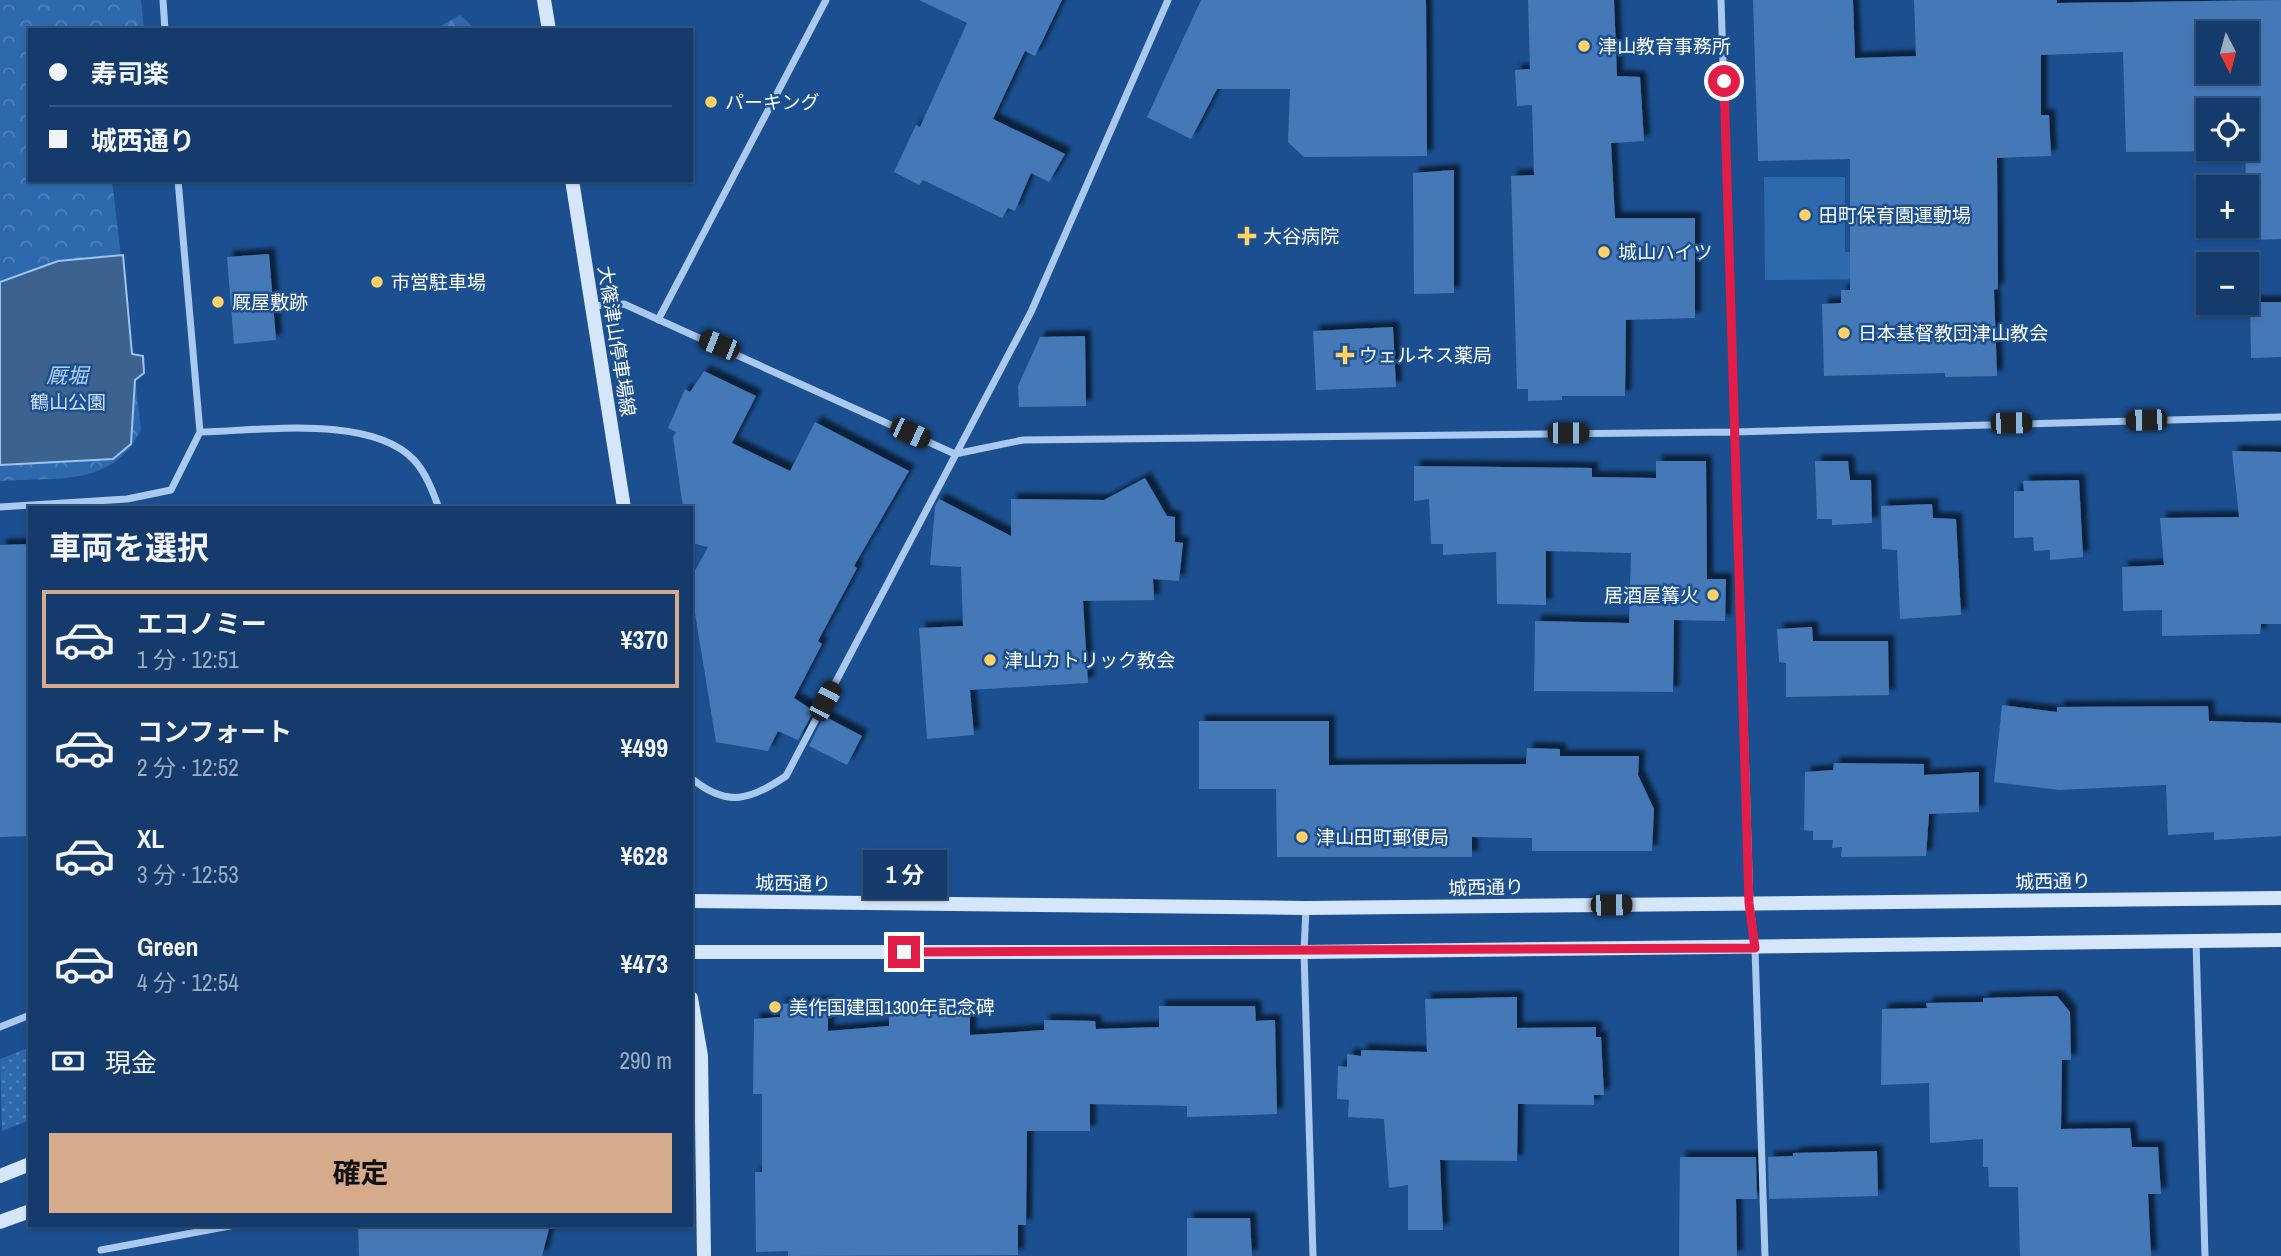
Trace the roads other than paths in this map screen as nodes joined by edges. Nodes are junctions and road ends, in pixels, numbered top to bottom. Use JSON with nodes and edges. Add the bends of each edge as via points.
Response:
{"nodes":[{"id":1,"x":163,"y":0,"type":"edge"},
{"id":2,"x":544,"y":0,"type":"edge"},
{"id":3,"x":826,"y":0,"type":"edge"},
{"id":4,"x":1168,"y":0,"type":"edge"},
{"id":5,"x":1721,"y":0,"type":"edge"},
{"id":6,"x":165,"y":28,"type":"edge"},
{"id":7,"x":549,"y":28,"type":"edge"},
{"id":8,"x":178,"y":182,"type":"edge"},
{"id":9,"x":572,"y":182,"type":"edge"},
{"id":10,"x":592,"y":306,"type":"junction"},
{"id":11,"x":659,"y":320,"type":"junction"},
{"id":12,"x":2281,"y":417,"type":"edge"},
{"id":13,"x":200,"y":432,"type":"junction"},
{"id":14,"x":1733,"y":432,"type":"junction"},
{"id":15,"x":955,"y":454,"type":"junction"},
{"id":16,"x":438,"y":506,"type":"edge"},
{"id":17,"x":624,"y":506,"type":"edge"},
{"id":18,"x":0,"y":507,"type":"edge"},
{"id":19,"x":693,"y":780,"type":"edge"},
{"id":20,"x":2281,"y":898,"type":"edge"},
{"id":21,"x":693,"y":901,"type":"edge"},
{"id":22,"x":1749,"y":903,"type":"junction"},
{"id":23,"x":1307,"y":908,"type":"junction"},
{"id":24,"x":2281,"y":940,"type":"edge"},
{"id":25,"x":2196,"y":941,"type":"junction"},
{"id":26,"x":1755,"y":948,"type":"junction"},
{"id":27,"x":693,"y":952,"type":"edge"},
{"id":28,"x":1304,"y":952,"type":"junction"},
{"id":29,"x":693,"y":1010,"type":"edge"},
{"id":30,"x":28,"y":1016,"type":"edge"},
{"id":31,"x":0,"y":1027,"type":"edge"},
{"id":32,"x":28,"y":1165,"type":"edge"},
{"id":33,"x":0,"y":1176,"type":"edge"},
{"id":34,"x":28,"y":1212,"type":"edge"},
{"id":35,"x":0,"y":1222,"type":"edge"},
{"id":36,"x":223,"y":1227,"type":"edge"},
{"id":37,"x":102,"y":1250,"type":"dead end"},
{"id":38,"x":705,"y":1256,"type":"edge"},
{"id":39,"x":1313,"y":1256,"type":"edge"},
{"id":40,"x":1765,"y":1256,"type":"edge"},
{"id":41,"x":2206,"y":1256,"type":"edge"}],
"edges":[{"from":1,"to":6,"type":"street"},
{"from":2,"to":7,"type":"street"},
{"from":3,"to":11,"type":"street"},
{"from":4,"to":15,"type":"street","via":[[1031,312]]},
{"from":5,"to":14,"type":"street"},
{"from":8,"to":13,"type":"street"},
{"from":9,"to":10,"type":"street","name":"大篠津山停車場線"},
{"from":10,"to":11,"type":"street","via":[[624,304]]},
{"from":10,"to":17,"type":"street","name":"大篠津山停車場線"},
{"from":11,"to":15,"type":"street"},
{"from":12,"to":14,"type":"street"},
{"from":13,"to":16,"type":"street","via":[[346,430],[391,443],[414,460]]},
{"from":13,"to":18,"type":"street","via":[[171,490],[127,499]]},
{"from":14,"to":15,"type":"street","via":[[1023,440]]},
{"from":14,"to":22,"type":"street"},
{"from":15,"to":19,"type":"street","via":[[786,776],[761,793],[740,798],[725,797]]},
{"from":20,"to":22,"type":"street","name":"城西通り"},
{"from":21,"to":23,"type":"street","name":"城西通り"},
{"from":22,"to":23,"type":"street","name":"城西通り"},
{"from":22,"to":26,"type":"street"},
{"from":23,"to":28,"type":"street"},
{"from":24,"to":25,"type":"street"},
{"from":25,"to":26,"type":"street"},
{"from":25,"to":41,"type":"street"},
{"from":26,"to":28,"type":"street"},
{"from":26,"to":40,"type":"street"},
{"from":27,"to":28,"type":"street"},
{"from":28,"to":39,"type":"street"},
{"from":29,"to":38,"type":"street","via":[[701,1056]]},
{"from":30,"to":31,"type":"street"},
{"from":32,"to":33,"type":"street"},
{"from":34,"to":35,"type":"street"},
{"from":36,"to":37,"type":"street"}]}
